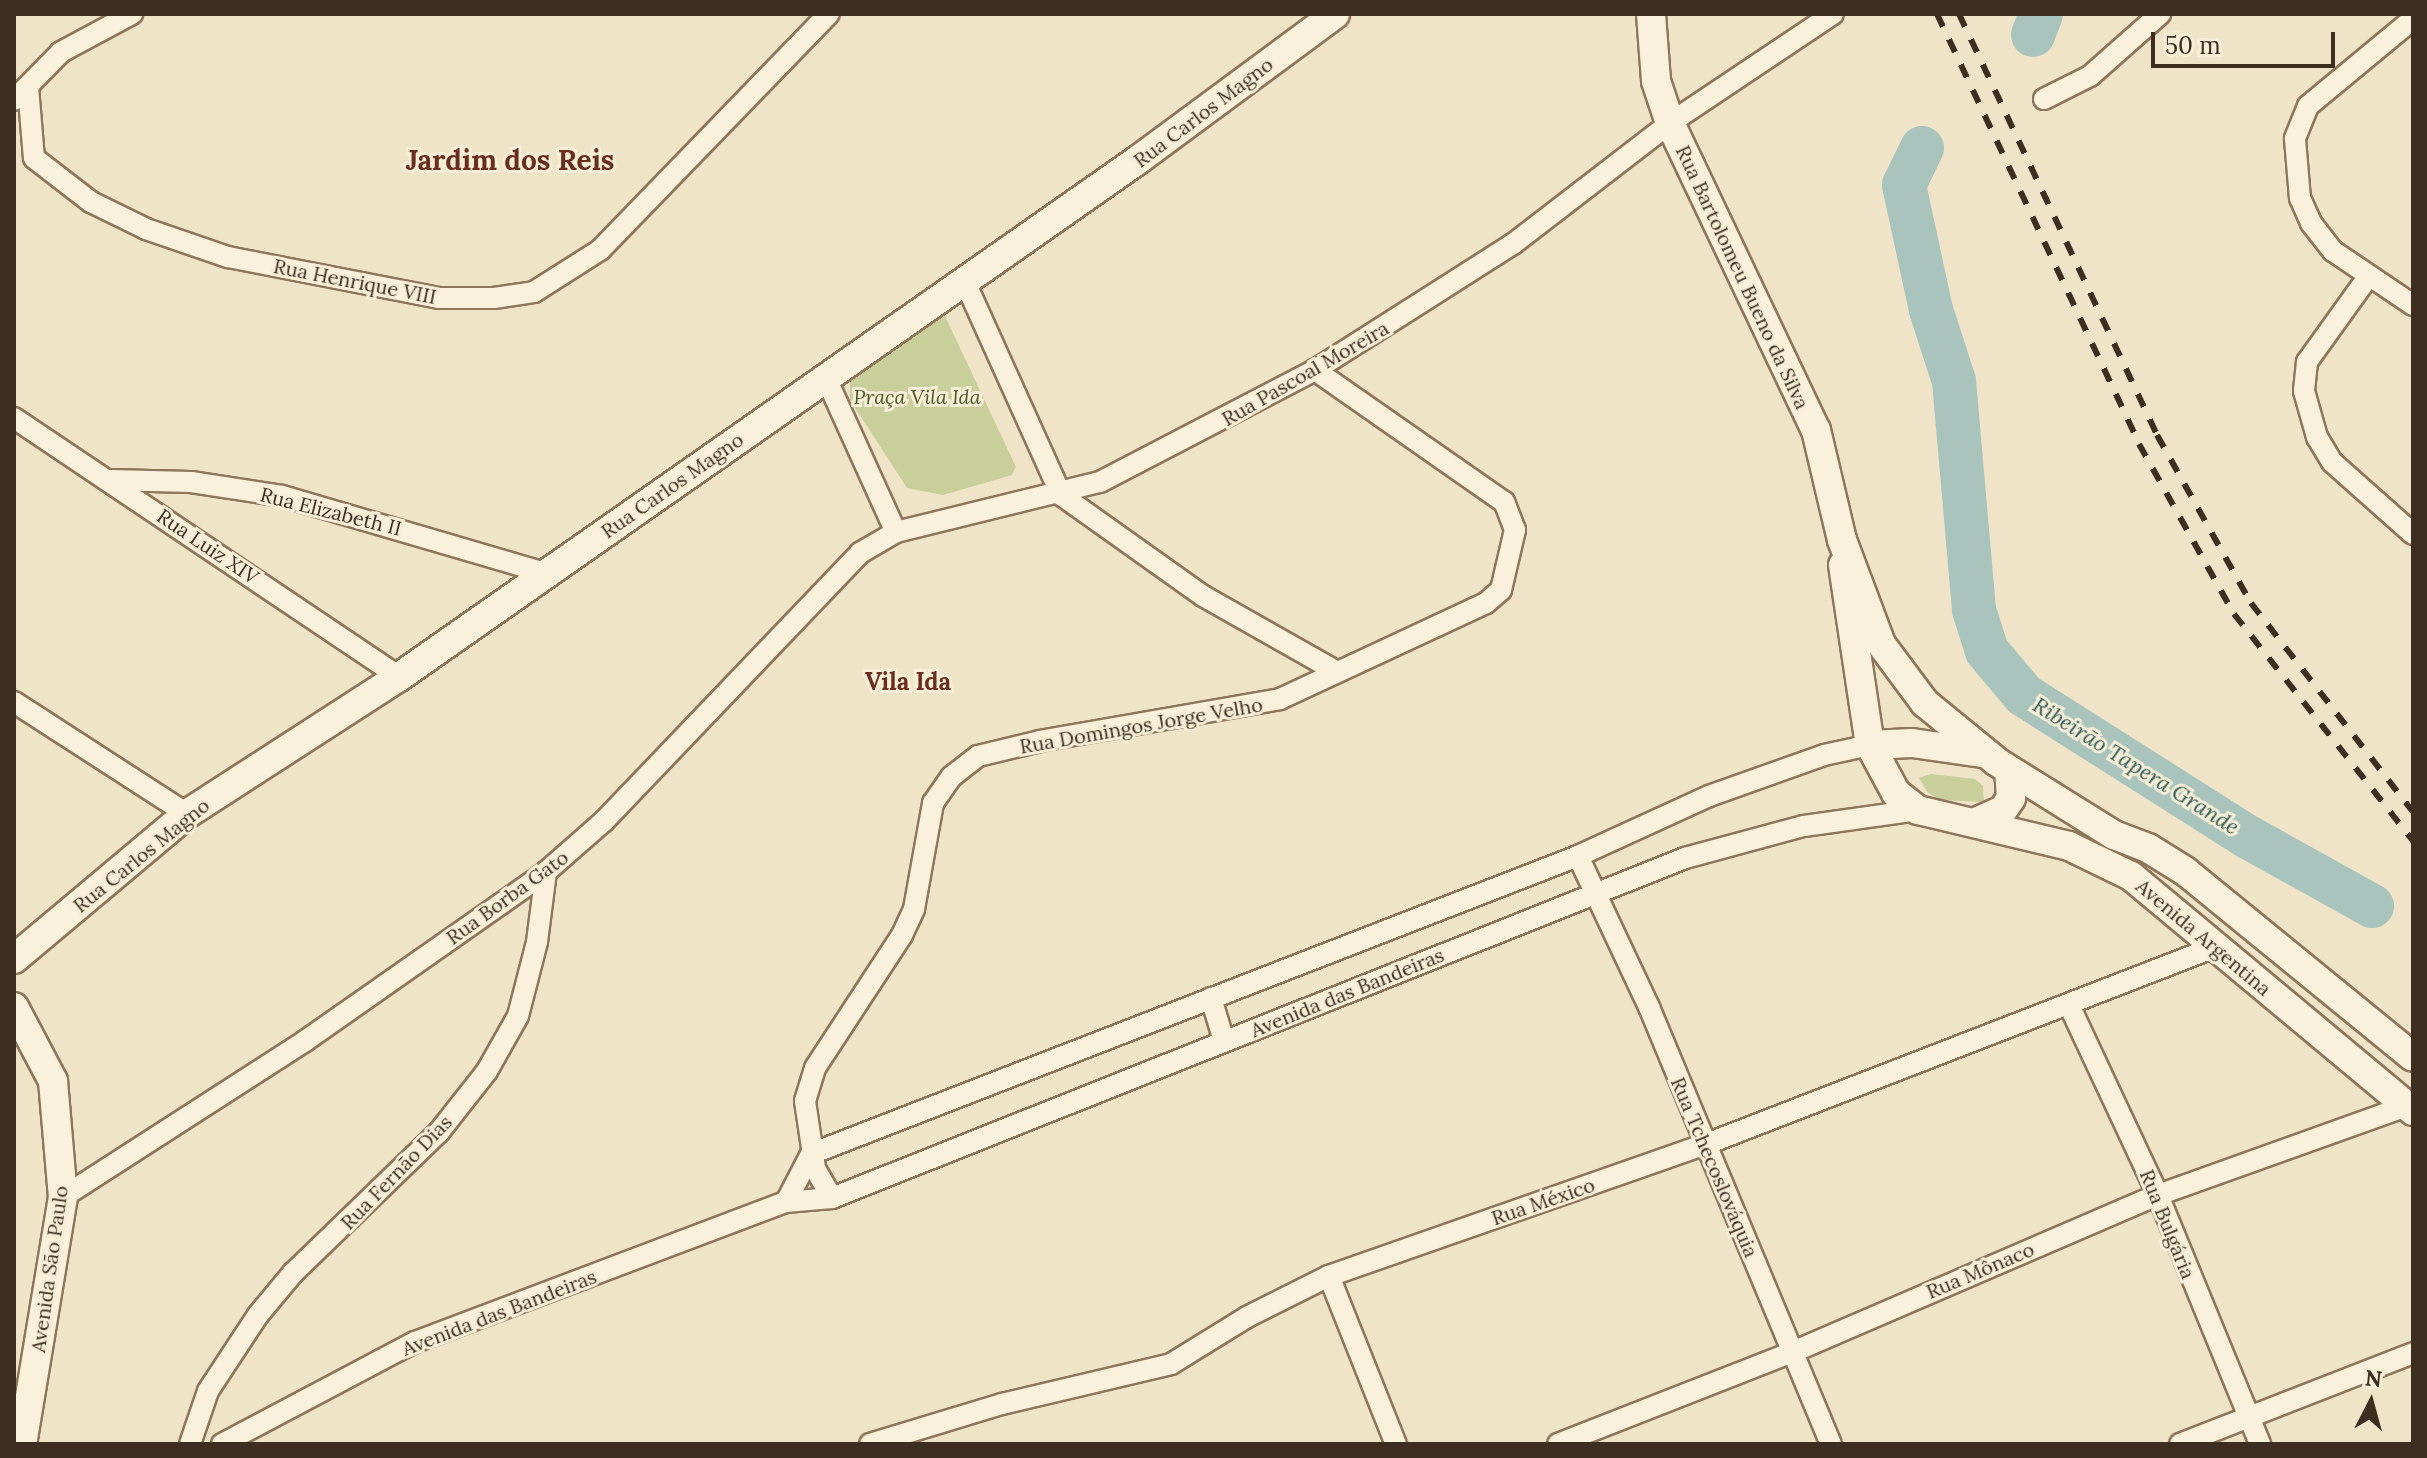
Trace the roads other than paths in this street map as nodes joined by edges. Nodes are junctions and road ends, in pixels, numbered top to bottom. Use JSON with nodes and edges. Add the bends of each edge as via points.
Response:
{"nodes":[{"id":1,"x":132,"y":14,"type":"edge"},
{"id":2,"x":829,"y":14,"type":"edge"},
{"id":3,"x":1335,"y":14,"type":"edge"},
{"id":4,"x":1651,"y":14,"type":"edge"},
{"id":5,"x":1833,"y":14,"type":"edge"},
{"id":6,"x":2160,"y":14,"type":"edge"},
{"id":7,"x":2413,"y":19,"type":"edge"},
{"id":8,"x":21,"y":94,"type":"edge"},
{"id":9,"x":2044,"y":99,"type":"dead end"},
{"id":10,"x":1670,"y":123,"type":"junction"},
{"id":11,"x":24,"y":158,"type":"edge"},
{"id":12,"x":2368,"y":277,"type":"junction"},
{"id":13,"x":965,"y":282,"type":"junction"},
{"id":14,"x":2413,"y":305,"type":"edge"},
{"id":15,"x":1315,"y":370,"type":"junction"},
{"id":16,"x":826,"y":378,"type":"junction"},
{"id":17,"x":14,"y":418,"type":"edge"},
{"id":18,"x":111,"y":480,"type":"junction"},
{"id":19,"x":1061,"y":495,"type":"junction"},
{"id":20,"x":896,"y":532,"type":"junction"},
{"id":21,"x":2413,"y":534,"type":"edge"},
{"id":22,"x":1842,"y":540,"type":"junction"},
{"id":23,"x":546,"y":573,"type":"junction"},
{"id":24,"x":1334,"y":670,"type":"junction"},
{"id":25,"x":399,"y":677,"type":"junction"},
{"id":26,"x":14,"y":702,"type":"edge"},
{"id":27,"x":1870,"y":745,"type":"junction"},
{"id":28,"x":1998,"y":762,"type":"junction"},
{"id":29,"x":1918,"y":810,"type":"junction"},
{"id":30,"x":187,"y":814,"type":"junction"},
{"id":31,"x":1978,"y":821,"type":"junction"},
{"id":32,"x":1578,"y":856,"type":"junction"},
{"id":33,"x":546,"y":872,"type":"junction"},
{"id":34,"x":1594,"y":892,"type":"junction"},
{"id":35,"x":2215,"y":947,"type":"junction"},
{"id":36,"x":14,"y":959,"type":"edge"},
{"id":37,"x":1211,"y":998,"type":"junction"},
{"id":38,"x":14,"y":1007,"type":"edge"},
{"id":39,"x":2070,"y":1007,"type":"junction"},
{"id":40,"x":1224,"y":1041,"type":"junction"},
{"id":41,"x":2413,"y":1057,"type":"edge"},
{"id":42,"x":2410,"y":1109,"type":"edge"},
{"id":43,"x":1704,"y":1145,"type":"junction"},
{"id":44,"x":811,"y":1154,"type":"junction"},
{"id":45,"x":2158,"y":1195,"type":"junction"},
{"id":46,"x":63,"y":1197,"type":"junction"},
{"id":47,"x":832,"y":1198,"type":"junction"},
{"id":48,"x":786,"y":1202,"type":"junction"},
{"id":49,"x":1329,"y":1276,"type":"junction"},
{"id":50,"x":1795,"y":1351,"type":"junction"},
{"id":51,"x":2413,"y":1353,"type":"edge"},
{"id":52,"x":2248,"y":1415,"type":"junction"},
{"id":53,"x":875,"y":1443,"type":"edge"},
{"id":54,"x":22,"y":1444,"type":"edge"},
{"id":55,"x":190,"y":1444,"type":"edge"},
{"id":56,"x":222,"y":1444,"type":"edge"},
{"id":57,"x":1396,"y":1444,"type":"edge"},
{"id":58,"x":1558,"y":1444,"type":"edge"},
{"id":59,"x":1831,"y":1444,"type":"edge"},
{"id":60,"x":2180,"y":1444,"type":"edge"},
{"id":61,"x":2260,"y":1444,"type":"edge"}],
"edges":[{"from":1,"to":8,"type":"street","via":[[61,52]]},
{"from":2,"to":11,"type":"street","name":"Rua Henrique VIII","via":[[600,250],[534,292],[439,298],[228,257],[146,229],[91,202]]},
{"from":3,"to":13,"type":"street","name":"Rua Carlos Magno"},
{"from":4,"to":10,"type":"street","name":"Rua Bartolomeu Bueno da Silva","via":[[1656,81]]},
{"from":5,"to":10,"type":"street","name":"Rua Pascoal Moreira"},
{"from":6,"to":9,"type":"street","via":[[2090,76]]},
{"from":7,"to":12,"type":"street","via":[[2308,106],[2295,139],[2300,198],[2311,223],[2333,251]]},
{"from":8,"to":11,"type":"street","name":"Rua Henrique VIII"},
{"from":10,"to":15,"type":"street","name":"Rua Pascoal Moreira","via":[[1513,244]]},
{"from":10,"to":22,"type":"street","name":"Rua Bartolomeu Bueno da Silva","via":[[1816,430]]},
{"from":12,"to":14,"type":"street"},
{"from":12,"to":21,"type":"street","via":[[2307,362],[2304,391],[2317,437],[2332,462]]},
{"from":13,"to":16,"type":"street","name":"Rua Carlos Magno"},
{"from":13,"to":19,"type":"street"},
{"from":15,"to":19,"type":"street","name":"Rua Pascoal Moreira","via":[[1138,464]]},
{"from":15,"to":24,"type":"street","name":"Rua Domingos Jorge Velho","via":[[1493,490],[1515,530],[1508,574],[1486,603]]},
{"from":16,"to":20,"type":"street"},
{"from":16,"to":23,"type":"street","name":"Rua Carlos Magno"},
{"from":17,"to":18,"type":"street","name":"Rua Luiz XIV"},
{"from":18,"to":23,"type":"street","name":"Rua Elizabeth II","via":[[191,482],[282,496]]},
{"from":18,"to":25,"type":"street","name":"Rua Luiz XIV"},
{"from":19,"to":20,"type":"street","name":"Rua Pascoal Moreira"},
{"from":19,"to":24,"type":"street","via":[[1203,596]]},
{"from":20,"to":33,"type":"street","name":"Rua Borba Gato","via":[[860,553],[604,821]]},
{"from":22,"to":27,"type":"street","name":"Rua Bartolomeu Bueno da Silva","via":[[1843,594]]},
{"from":22,"to":28,"type":"street","name":"Rua Bartolomeu Bueno da Silva","via":[[1881,644],[1925,703]]},
{"from":23,"to":25,"type":"street","name":"Rua Carlos Magno"},
{"from":24,"to":44,"type":"street","name":"Rua Domingos Jorge Velho","via":[[1251,708],[1040,741],[978,756],[951,777],[933,803],[914,909],[902,935],[815,1068],[805,1101]]},
{"from":25,"to":30,"type":"street","name":"Rua Carlos Magno"},
{"from":26,"to":30,"type":"street"},
{"from":27,"to":28,"type":"street","via":[[1962,747]]},
{"from":27,"to":29,"type":"street","name":"Rua Bartolomeu Bueno da Silva","via":[[1896,793]]},
{"from":27,"to":32,"type":"street","name":"Avenida das Bandeiras","via":[[1824,755],[1709,796]]},
{"from":28,"to":31,"type":"street","via":[[2011,798],[2003,810]]},
{"from":28,"to":41,"type":"street","name":"Avenida Argentina","via":[[2114,835],[2185,871]]},
{"from":29,"to":31,"type":"street","name":"Avenida Argentina"},
{"from":29,"to":34,"type":"street","name":"Avenida das Bandeiras","via":[[1752,837]]},
{"from":30,"to":36,"type":"street","name":"Rua Carlos Magno"},
{"from":31,"to":35,"type":"street","name":"Avenida Argentina","via":[[2069,846],[2131,876]]},
{"from":32,"to":34,"type":"street","name":"Rua Tchecoslováquia"},
{"from":32,"to":37,"type":"street","name":"Avenida das Bandeiras"},
{"from":33,"to":46,"type":"street","name":"Rua Borba Gato","via":[[305,1041]]},
{"from":33,"to":55,"type":"street","name":"Rua Fernão Dias","via":[[537,942],[518,1016],[487,1071],[439,1132],[293,1273],[258,1315],[208,1391]]},
{"from":34,"to":40,"type":"street","name":"Avenida das Bandeiras"},
{"from":34,"to":43,"type":"street","name":"Rua Tchecoslováquia","via":[[1649,1007]]},
{"from":35,"to":39,"type":"street","name":"Rua México"},
{"from":35,"to":42,"type":"street","name":"Avenida Argentina"},
{"from":37,"to":40,"type":"street"},
{"from":37,"to":44,"type":"street","name":"Avenida das Bandeiras"},
{"from":38,"to":46,"type":"street","name":"Avenida São Paulo","via":[[53,1081]]},
{"from":39,"to":43,"type":"street","name":"Rua México"},
{"from":39,"to":45,"type":"street","name":"Rua Bulgária"},
{"from":40,"to":47,"type":"street","name":"Avenida das Bandeiras"},
{"from":42,"to":45,"type":"street","name":"Rua Mônaco"},
{"from":43,"to":49,"type":"street","name":"Rua México"},
{"from":43,"to":50,"type":"street","name":"Rua Tchecoslováquia"},
{"from":44,"to":47,"type":"street"},
{"from":44,"to":48,"type":"street"},
{"from":45,"to":50,"type":"street","name":"Rua Mônaco"},
{"from":45,"to":52,"type":"street","name":"Rua Bulgária"},
{"from":46,"to":54,"type":"street","name":"Avenida São Paulo"},
{"from":47,"to":48,"type":"street","name":"Avenida das Bandeiras"},
{"from":48,"to":56,"type":"street","name":"Avenida das Bandeiras","via":[[415,1342]]},
{"from":49,"to":53,"type":"street","name":"Rua México","via":[[1247,1317],[1171,1364],[1002,1404]]},
{"from":49,"to":57,"type":"street"},
{"from":50,"to":58,"type":"street","name":"Rua Mônaco"},
{"from":50,"to":59,"type":"street","name":"Rua Tchecoslováquia"},
{"from":51,"to":52,"type":"street"},
{"from":52,"to":60,"type":"street"},
{"from":52,"to":61,"type":"street","name":"Rua Bulgária"}]}
